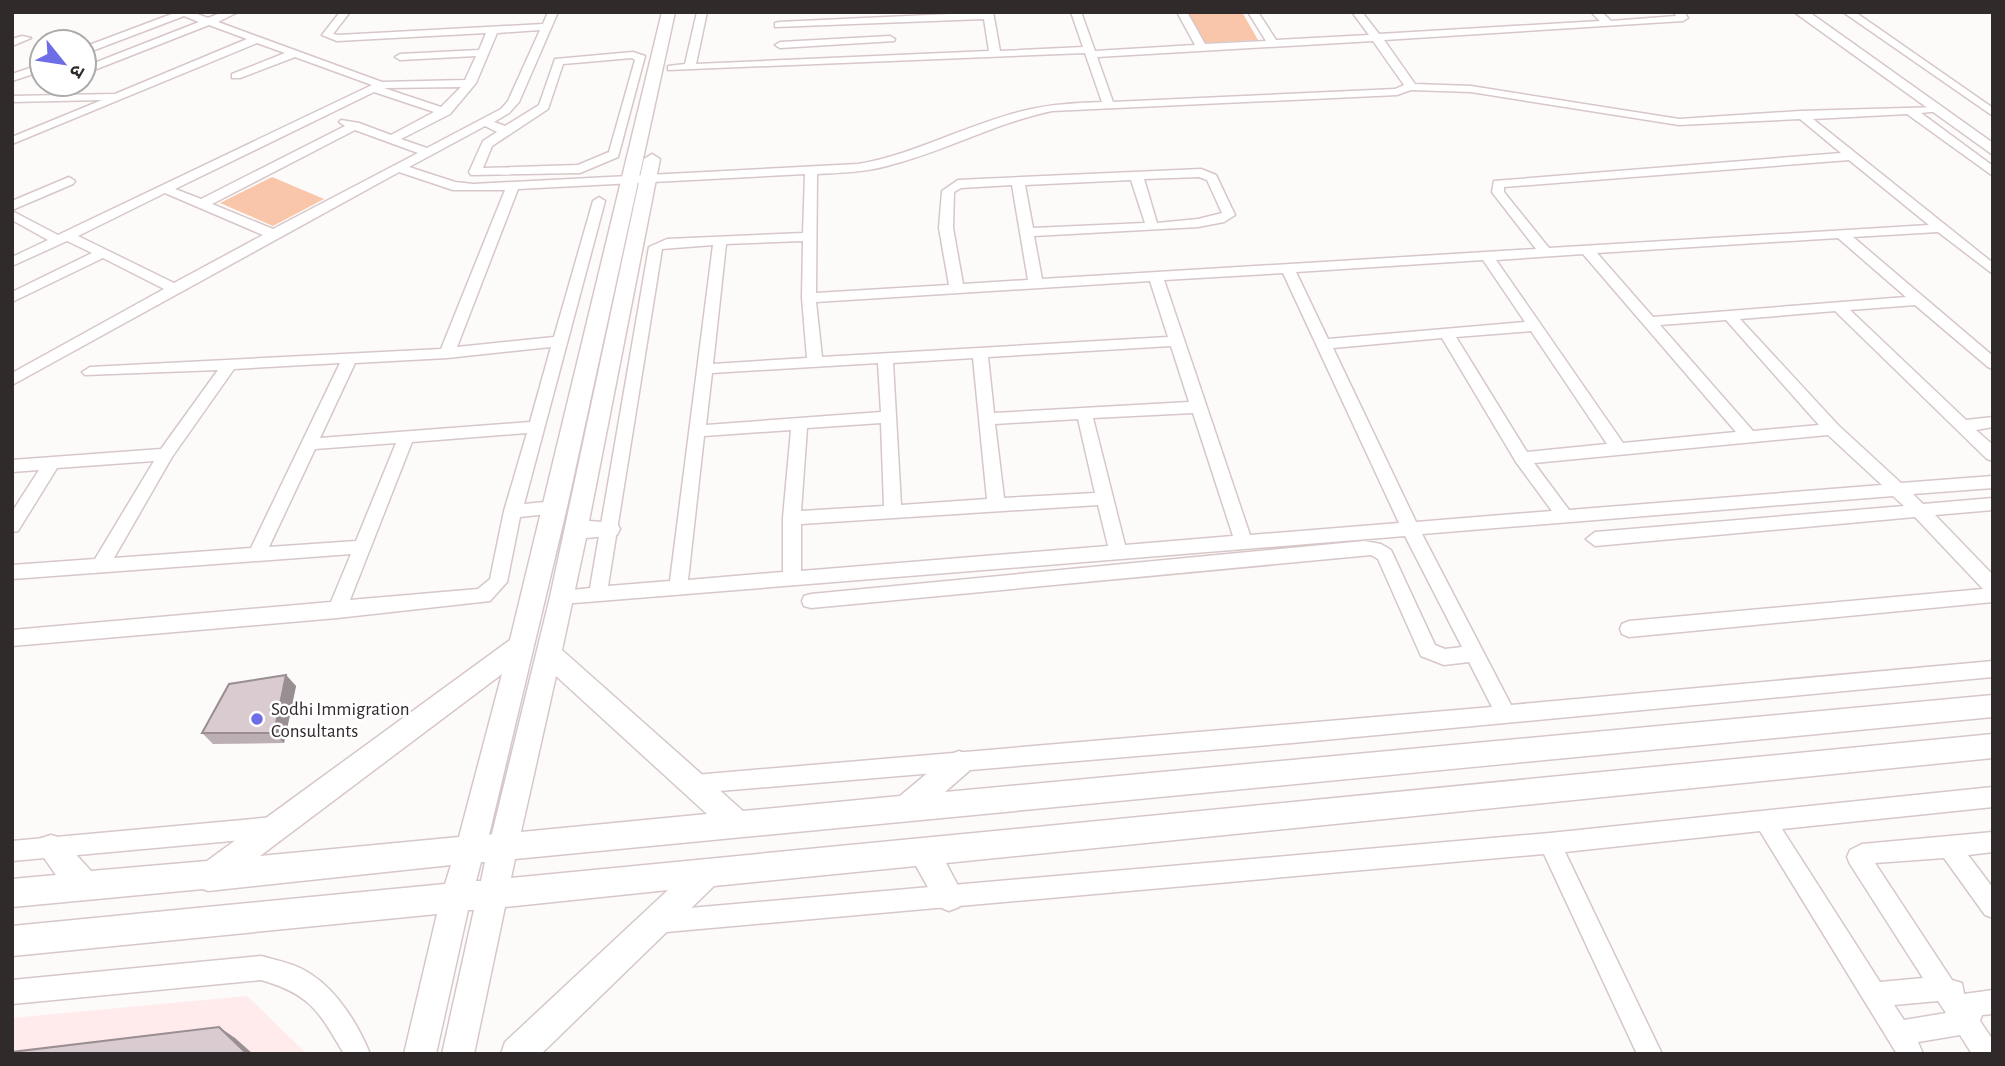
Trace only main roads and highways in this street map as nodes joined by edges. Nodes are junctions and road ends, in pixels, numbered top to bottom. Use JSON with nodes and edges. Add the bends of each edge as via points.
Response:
{"nodes":[{"id":1,"x":669,"y":12,"type":"edge"},
{"id":2,"x":683,"y":12,"type":"edge"},
{"id":3,"x":1800,"y":12,"type":"edge"},
{"id":4,"x":1820,"y":12,"type":"edge"},
{"id":5,"x":674,"y":63,"type":"junction"},
{"id":6,"x":1958,"y":108,"type":"junction"},
{"id":7,"x":1936,"y":109,"type":"junction"},
{"id":8,"x":1993,"y":132,"type":"edge"},
{"id":9,"x":1993,"y":150,"type":"edge"},
{"id":10,"x":640,"y":178,"type":"junction"},
{"id":11,"x":648,"y":287,"type":"road end"},
{"id":12,"x":625,"y":289,"type":"junction"},
{"id":13,"x":609,"y":529,"type":"road end"},
{"id":14,"x":576,"y":530,"type":"junction"},
{"id":15,"x":521,"y":646,"type":"junction"},
{"id":16,"x":548,"y":653,"type":"junction"},
{"id":17,"x":1993,"y":706,"type":"edge"},
{"id":18,"x":1993,"y":746,"type":"edge"},
{"id":19,"x":959,"y":763,"type":"road end"},
{"id":20,"x":907,"y":808,"type":"junction"},
{"id":21,"x":739,"y":825,"type":"junction"},
{"id":22,"x":51,"y":848,"type":"road end"},
{"id":23,"x":471,"y":848,"type":"junction"},
{"id":24,"x":503,"y":848,"type":"junction"},
{"id":25,"x":924,"y":851,"type":"junction"},
{"id":26,"x":708,"y":872,"type":"junction"},
{"id":27,"x":208,"y":877,"type":"junction"},
{"id":28,"x":86,"y":887,"type":"junction"},
{"id":29,"x":495,"y":892,"type":"junction"},
{"id":30,"x":12,"y":893,"type":"edge"},
{"id":31,"x":456,"y":897,"type":"junction"},
{"id":32,"x":949,"y":897,"type":"road end"},
{"id":33,"x":12,"y":941,"type":"edge"},
{"id":34,"x":420,"y":1054,"type":"edge"},
{"id":35,"x":458,"y":1054,"type":"edge"},
{"id":36,"x":517,"y":1054,"type":"edge"}],
"edges":[{"from":1,"to":5,"type":"main road"},
{"from":2,"to":5,"type":"main road"},
{"from":3,"to":7,"type":"main road"},
{"from":4,"to":6,"type":"main road"},
{"from":5,"to":10,"type":"main road"},
{"from":6,"to":7,"type":"main road"},
{"from":6,"to":8,"type":"main road"},
{"from":7,"to":9,"type":"main road"},
{"from":10,"to":12,"type":"main road"},
{"from":10,"to":15,"type":"main road","via":[[619,239]]},
{"from":11,"to":12,"type":"main road"},
{"from":12,"to":14,"type":"main road"},
{"from":13,"to":14,"type":"main road"},
{"from":14,"to":16,"type":"main road"},
{"from":15,"to":23,"type":"main road"},
{"from":15,"to":27,"type":"main road"},
{"from":16,"to":21,"type":"main road"},
{"from":16,"to":24,"type":"main road"},
{"from":17,"to":20,"type":"main road"},
{"from":18,"to":25,"type":"main road"},
{"from":19,"to":20,"type":"main road"},
{"from":20,"to":21,"type":"main road"},
{"from":21,"to":24,"type":"main road"},
{"from":22,"to":28,"type":"main road"},
{"from":23,"to":24,"type":"main road"},
{"from":23,"to":27,"type":"main road"},
{"from":23,"to":31,"type":"main road"},
{"from":24,"to":29,"type":"main road"},
{"from":25,"to":26,"type":"main road"},
{"from":25,"to":32,"type":"main road"},
{"from":26,"to":29,"type":"main road"},
{"from":26,"to":36,"type":"main road"},
{"from":27,"to":28,"type":"main road"},
{"from":28,"to":30,"type":"main road"},
{"from":29,"to":31,"type":"main road"},
{"from":29,"to":35,"type":"main road"},
{"from":31,"to":33,"type":"main road"},
{"from":31,"to":34,"type":"main road"}]}
